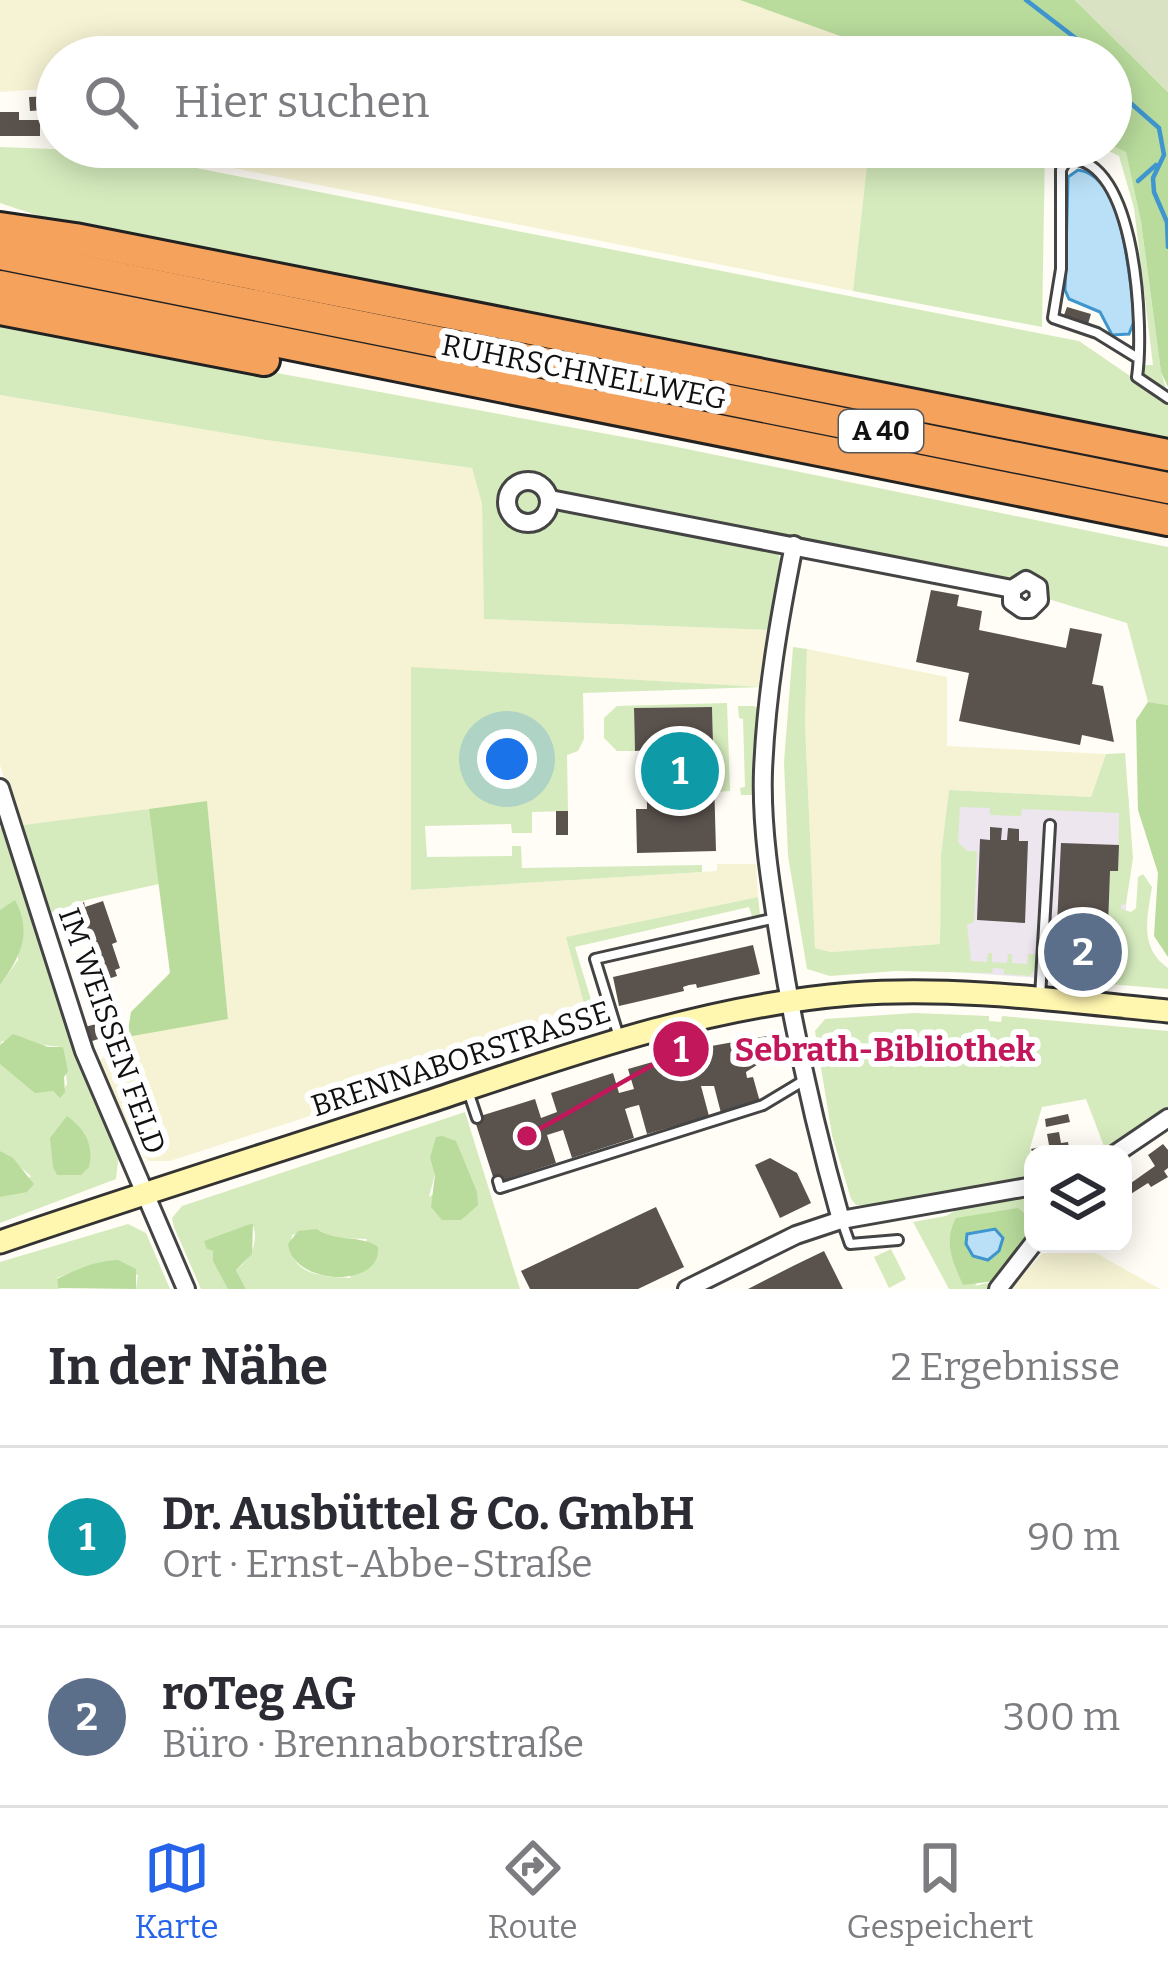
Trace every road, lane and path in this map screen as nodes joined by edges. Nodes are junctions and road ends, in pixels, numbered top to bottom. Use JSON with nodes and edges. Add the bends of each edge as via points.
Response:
{"nodes":[{"id":1,"x":1062,"y":168,"type":"edge"},
{"id":2,"x":1095,"y":168,"type":"edge"},
{"id":3,"x":0,"y":216,"type":"edge"},
{"id":4,"x":0,"y":228,"type":"edge"},
{"id":5,"x":75,"y":239,"type":"junction"},
{"id":6,"x":0,"y":254,"type":"edge"},
{"id":7,"x":0,"y":286,"type":"edge"},
{"id":8,"x":0,"y":309,"type":"edge"},
{"id":9,"x":1136,"y":357,"type":"junction"},
{"id":10,"x":419,"y":371,"type":"junction"},
{"id":11,"x":1168,"y":398,"type":"edge"},
{"id":12,"x":1168,"y":455,"type":"edge"},
{"id":13,"x":1168,"y":488,"type":"edge"},
{"id":14,"x":550,"y":499,"type":"dead end"},
{"id":15,"x":1168,"y":520,"type":"edge"},
{"id":16,"x":794,"y":545,"type":"junction"},
{"id":17,"x":1012,"y":589,"type":"dead end"},
{"id":18,"x":0,"y":788,"type":"edge"},
{"id":19,"x":1050,"y":825,"type":"dead end"},
{"id":20,"x":776,"y":918,"type":"junction"},
{"id":21,"x":1040,"y":999,"type":"junction"},
{"id":22,"x":789,"y":1001,"type":"junction"},
{"id":23,"x":1168,"y":1011,"type":"edge"},
{"id":24,"x":620,"y":1038,"type":"junction"},
{"id":25,"x":804,"y":1080,"type":"junction"},
{"id":26,"x":467,"y":1089,"type":"junction"},
{"id":27,"x":477,"y":1118,"type":"dead end"},
{"id":28,"x":1168,"y":1118,"type":"edge"},
{"id":29,"x":1128,"y":1145,"type":"edge"},
{"id":30,"x":499,"y":1185,"type":"dead end"},
{"id":31,"x":1024,"y":1188,"type":"edge"},
{"id":32,"x":145,"y":1195,"type":"junction"},
{"id":33,"x":841,"y":1220,"type":"junction"},
{"id":34,"x":898,"y":1240,"type":"dead end"},
{"id":35,"x":0,"y":1242,"type":"edge"},
{"id":36,"x":1026,"y":1253,"type":"edge"},
{"id":37,"x":696,"y":1287,"type":"edge"},
{"id":38,"x":186,"y":1289,"type":"edge"},
{"id":39,"x":998,"y":1289,"type":"edge"}],
"edges":[{"from":1,"to":9,"type":"lane","via":[[1052,318]]},
{"from":2,"to":9,"type":"lane","via":[[1120,202],[1139,317]]},
{"from":3,"to":5,"type":"highway"},
{"from":4,"to":5,"type":"highway"},
{"from":5,"to":12,"type":"highway"},
{"from":6,"to":13,"type":"highway","name":"RUHRSCHNELLWEG","number":"A 40"},
{"from":7,"to":10,"type":"highway","name":"RUHRSCHNELLWEG","number":"A 40"},
{"from":8,"to":10,"type":"highway","via":[[256,359]]},
{"from":9,"to":11,"type":"lane","via":[[1137,376]]},
{"from":10,"to":15,"type":"highway","name":"RUHRSCHNELLWEG","number":"A 40"},
{"from":14,"to":16,"type":"street"},
{"from":16,"to":17,"type":"street"},
{"from":16,"to":20,"type":"street","via":[[763,775]]},
{"from":18,"to":32,"type":"street","name":"IM WEISSEN FELD","via":[[78,1035]]},
{"from":19,"to":21,"type":"lane"},
{"from":20,"to":22,"type":"street"},
{"from":20,"to":24,"type":"lane","via":[[595,959]]},
{"from":21,"to":22,"type":"main road","name":"BRENNABORSTRASSE","via":[[917,992]]},
{"from":21,"to":23,"type":"main road","name":"BRENNABORSTRASSE"},
{"from":22,"to":24,"type":"main road","name":"BRENNABORSTRASSE"},
{"from":22,"to":25,"type":"street"},
{"from":24,"to":26,"type":"main road","name":"BRENNABORSTRASSE"},
{"from":25,"to":30,"type":"lane","via":[[763,1105]]},
{"from":25,"to":33,"type":"street"},
{"from":26,"to":27,"type":"lane"},
{"from":26,"to":32,"type":"main road","name":"BRENNABORSTRASSE"},
{"from":28,"to":29,"type":"street"},
{"from":31,"to":33,"type":"street"},
{"from":32,"to":35,"type":"main road","name":"BRENNABORSTRASSE"},
{"from":32,"to":38,"type":"street","name":"IM WEISSEN FELD"},
{"from":33,"to":34,"type":"lane","via":[[850,1244]]},
{"from":33,"to":37,"type":"street"},
{"from":36,"to":39,"type":"street"}]}
